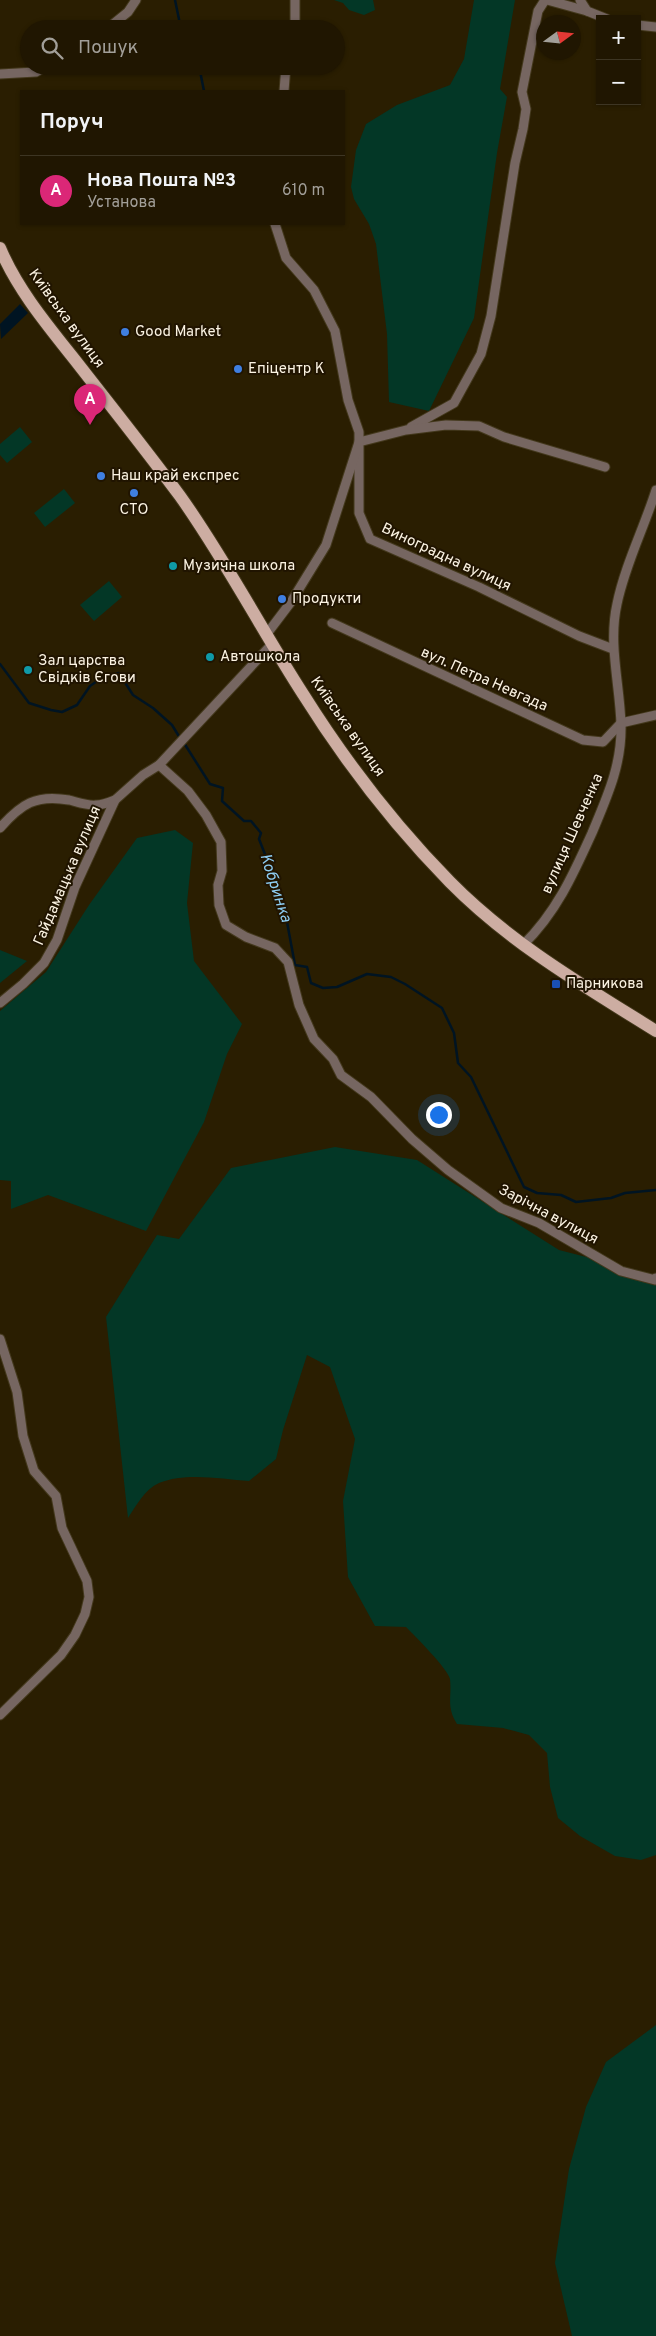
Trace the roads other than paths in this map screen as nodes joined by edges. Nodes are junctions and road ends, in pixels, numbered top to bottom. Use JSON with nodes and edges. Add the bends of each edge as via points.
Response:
{"nodes":[{"id":1,"x":136,"y":0,"type":"edge"},
{"id":2,"x":295,"y":0,"type":"edge"},
{"id":3,"x":546,"y":0,"type":"edge"},
{"id":4,"x":580,"y":0,"type":"edge"},
{"id":5,"x":586,"y":11,"type":"junction"},
{"id":6,"x":596,"y":15,"type":"edge"},
{"id":7,"x":118,"y":20,"type":"edge"},
{"id":8,"x":295,"y":20,"type":"edge"},
{"id":9,"x":641,"y":25,"type":"edge"},
{"id":10,"x":656,"y":27,"type":"edge"},
{"id":11,"x":20,"y":73,"type":"edge"},
{"id":12,"x":0,"y":74,"type":"edge"},
{"id":13,"x":285,"y":75,"type":"edge"},
{"id":14,"x":284,"y":90,"type":"edge"},
{"id":15,"x":275,"y":225,"type":"edge"},
{"id":16,"x":0,"y":248,"type":"edge"},
{"id":17,"x":4,"y":264,"type":"edge"},
{"id":18,"x":406,"y":430,"type":"junction"},
{"id":19,"x":359,"y":442,"type":"junction"},
{"id":20,"x":605,"y":467,"type":"dead end"},
{"id":21,"x":656,"y":490,"type":"edge"},
{"id":22,"x":332,"y":623,"type":"dead end"},
{"id":23,"x":269,"y":640,"type":"junction"},
{"id":24,"x":613,"y":650,"type":"junction"},
{"id":25,"x":656,"y":715,"type":"edge"},
{"id":26,"x":621,"y":723,"type":"junction"},
{"id":27,"x":159,"y":765,"type":"junction"},
{"id":28,"x":115,"y":800,"type":"junction"},
{"id":29,"x":0,"y":828,"type":"edge"},
{"id":30,"x":523,"y":945,"type":"junction"},
{"id":31,"x":0,"y":1004,"type":"edge"},
{"id":32,"x":656,"y":1030,"type":"edge"},
{"id":33,"x":656,"y":1279,"type":"edge"},
{"id":34,"x":0,"y":1339,"type":"edge"},
{"id":35,"x":0,"y":1714,"type":"edge"}],
"edges":[{"from":1,"to":7,"type":"street"},
{"from":2,"to":8,"type":"street"},
{"from":3,"to":5,"type":"street"},
{"from":3,"to":18,"type":"street","via":[[538,11],[522,92],[526,109],[523,129],[491,316],[481,354],[454,403]]},
{"from":4,"to":5,"type":"street"},
{"from":5,"to":6,"type":"street"},
{"from":9,"to":10,"type":"street"},
{"from":11,"to":12,"type":"street"},
{"from":13,"to":14,"type":"street"},
{"from":15,"to":19,"type":"street","name":"Виноградна вулиця","via":[[286,258],[314,290],[336,331]]},
{"from":16,"to":17,"type":"main road","name":"Київська вулиця"},
{"from":17,"to":23,"type":"main road","name":"Київська вулиця","via":[[189,509]]},
{"from":18,"to":19,"type":"street"},
{"from":18,"to":20,"type":"street","via":[[446,425],[478,426]]},
{"from":19,"to":23,"type":"street","name":"Гайдамацька вулиця","via":[[326,545]]},
{"from":19,"to":24,"type":"street","name":"Виноградна вулиця","via":[[359,513],[370,539]]},
{"from":21,"to":24,"type":"street","name":"вулиця Шевченка","via":[[616,605]]},
{"from":22,"to":26,"type":"street","name":"вул. Петра Невгада","via":[[583,740],[603,742]]},
{"from":23,"to":27,"type":"street","name":"Гайдамацька вулиця"},
{"from":23,"to":30,"type":"main road","name":"Київська вулиця","via":[[342,752],[418,847],[451,884]]},
{"from":24,"to":26,"type":"street","name":"вулиця Шевченка"},
{"from":25,"to":26,"type":"street"},
{"from":26,"to":30,"type":"street","name":"вулиця Шевченка","via":[[617,767],[610,793],[559,903]]},
{"from":27,"to":28,"type":"street","name":"Гайдамацька вулиця","via":[[142,775]]},
{"from":27,"to":33,"type":"street","name":"Зарічна вулиця","via":[[188,791],[221,842],[219,905],[226,924],[246,937],[275,948],[288,962],[299,1005],[314,1039],[333,1059],[341,1075],[371,1097],[448,1170],[501,1208],[539,1223],[621,1271]]},
{"from":28,"to":29,"type":"street","name":"Гайдамацька вулиця","via":[[97,806],[58,798],[39,799],[15,811]]},
{"from":28,"to":31,"type":"street","name":"Гайдамацька вулиця","via":[[75,888],[57,940],[44,963]]},
{"from":30,"to":32,"type":"main road","name":"Київська вулиця"},
{"from":34,"to":35,"type":"street","via":[[17,1392],[22,1436],[34,1471],[56,1496],[62,1528],[86,1581],[89,1596],[85,1614],[61,1655]]}]}
